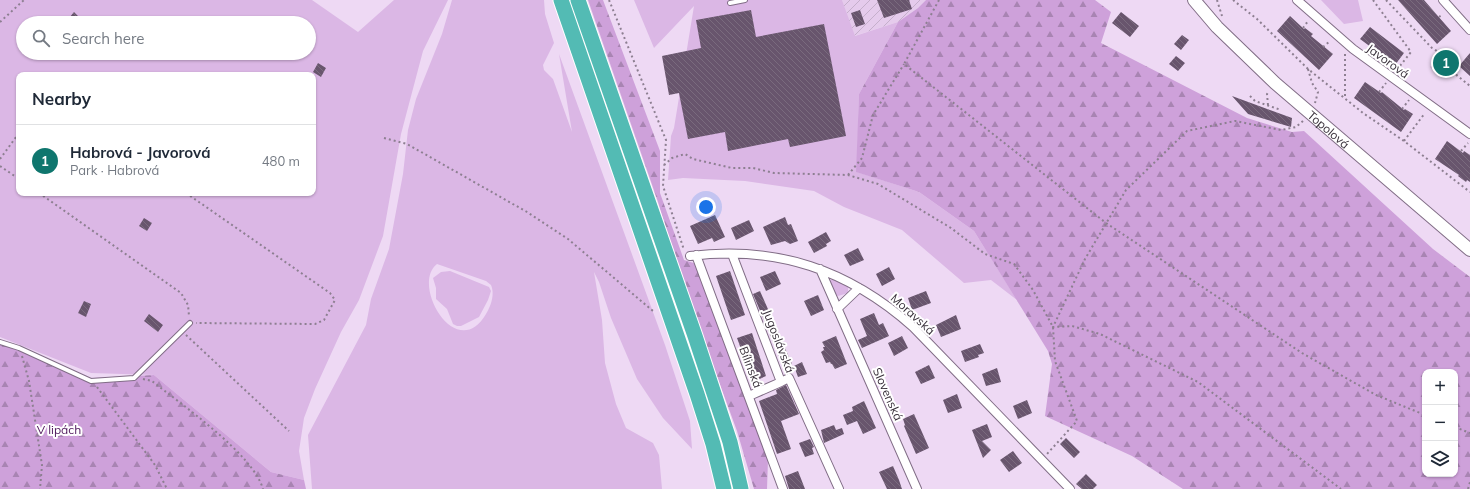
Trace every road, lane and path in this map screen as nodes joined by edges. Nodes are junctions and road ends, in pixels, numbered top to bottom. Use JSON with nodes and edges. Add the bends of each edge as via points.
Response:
{"nodes":[{"id":1,"x":24,"y":0,"type":"edge"},
{"id":2,"x":561,"y":0,"type":"edge"},
{"id":3,"x":578,"y":0,"type":"edge"},
{"id":4,"x":609,"y":0,"type":"edge"},
{"id":5,"x":745,"y":0,"type":"edge"},
{"id":6,"x":939,"y":0,"type":"edge"},
{"id":7,"x":1194,"y":0,"type":"edge"},
{"id":8,"x":1233,"y":0,"type":"edge"},
{"id":9,"x":1297,"y":0,"type":"edge"},
{"id":10,"x":1373,"y":0,"type":"edge"},
{"id":11,"x":1386,"y":0,"type":"edge"},
{"id":12,"x":1443,"y":0,"type":"edge"},
{"id":13,"x":730,"y":3,"type":"dead end"},
{"id":14,"x":1444,"y":13,"type":"dead end"},
{"id":15,"x":1439,"y":17,"type":"dead end"},
{"id":16,"x":1309,"y":21,"type":"dead end"},
{"id":17,"x":0,"y":22,"type":"edge"},
{"id":18,"x":1303,"y":28,"type":"dead end"},
{"id":19,"x":1470,"y":30,"type":"edge"},
{"id":20,"x":1331,"y":40,"type":"dead end"},
{"id":21,"x":1323,"y":47,"type":"dead end"},
{"id":22,"x":1346,"y":52,"type":"dead end"},
{"id":23,"x":904,"y":64,"type":"junction"},
{"id":24,"x":1308,"y":69,"type":"junction"},
{"id":25,"x":1388,"y":80,"type":"junction"},
{"id":26,"x":1470,"y":86,"type":"edge"},
{"id":27,"x":1379,"y":92,"type":"dead end"},
{"id":28,"x":1250,"y":96,"type":"dead end"},
{"id":29,"x":1345,"y":99,"type":"junction"},
{"id":30,"x":1410,"y":99,"type":"dead end"},
{"id":31,"x":1402,"y":109,"type":"dead end"},
{"id":32,"x":1281,"y":110,"type":"dead end"},
{"id":33,"x":1426,"y":111,"type":"dead end"},
{"id":34,"x":1310,"y":114,"type":"junction"},
{"id":35,"x":16,"y":137,"type":"edge"},
{"id":36,"x":384,"y":138,"type":"dead end"},
{"id":37,"x":1469,"y":138,"type":"edge"},
{"id":38,"x":1404,"y":141,"type":"junction"},
{"id":39,"x":1461,"y":151,"type":"dead end"},
{"id":40,"x":0,"y":159,"type":"edge"},
{"id":41,"x":664,"y":165,"type":"junction"},
{"id":42,"x":0,"y":166,"type":"edge"},
{"id":43,"x":848,"y":175,"type":"junction"},
{"id":44,"x":16,"y":177,"type":"edge"},
{"id":45,"x":1470,"y":192,"type":"edge"},
{"id":46,"x":43,"y":196,"type":"edge"},
{"id":47,"x":190,"y":196,"type":"edge"},
{"id":48,"x":1106,"y":223,"type":"junction"},
{"id":49,"x":1470,"y":250,"type":"edge"},
{"id":50,"x":732,"y":254,"type":"junction"},
{"id":51,"x":693,"y":255,"type":"junction"},
{"id":52,"x":820,"y":269,"type":"junction"},
{"id":53,"x":860,"y":288,"type":"junction"},
{"id":54,"x":837,"y":309,"type":"junction"},
{"id":55,"x":653,"y":311,"type":"dead end"},
{"id":56,"x":190,"y":323,"type":"junction"},
{"id":57,"x":1053,"y":327,"type":"junction"},
{"id":58,"x":182,"y":330,"type":"junction"},
{"id":59,"x":0,"y":342,"type":"edge"},
{"id":60,"x":19,"y":348,"type":"junction"},
{"id":61,"x":134,"y":378,"type":"junction"},
{"id":62,"x":91,"y":380,"type":"junction"},
{"id":63,"x":781,"y":382,"type":"junction"},
{"id":64,"x":749,"y":396,"type":"junction"},
{"id":65,"x":1422,"y":414,"type":"edge"},
{"id":66,"x":1458,"y":428,"type":"edge"},
{"id":67,"x":289,"y":431,"type":"dead end"},
{"id":68,"x":1470,"y":433,"type":"edge"},
{"id":69,"x":730,"y":442,"type":"junction"},
{"id":70,"x":1041,"y":461,"type":"junction"},
{"id":71,"x":743,"y":470,"type":"dead end"},
{"id":72,"x":1470,"y":482,"type":"edge"},
{"id":73,"x":40,"y":489,"type":"edge"},
{"id":74,"x":167,"y":489,"type":"edge"},
{"id":75,"x":263,"y":489,"type":"edge"},
{"id":76,"x":724,"y":489,"type":"edge"},
{"id":77,"x":741,"y":489,"type":"edge"},
{"id":78,"x":783,"y":489,"type":"edge"},
{"id":79,"x":839,"y":489,"type":"edge"},
{"id":80,"x":918,"y":489,"type":"edge"},
{"id":81,"x":1070,"y":489,"type":"edge"},
{"id":82,"x":1341,"y":489,"type":"edge"},
{"id":83,"x":1468,"y":489,"type":"edge"}],
"edges":[{"from":1,"to":17,"type":"path"},
{"from":2,"to":76,"type":"highway","via":[[697,394]]},
{"from":3,"to":69,"type":"highway"},
{"from":4,"to":41,"type":"path","via":[[666,140]]},
{"from":5,"to":13,"type":"lane"},
{"from":6,"to":23,"type":"path"},
{"from":7,"to":34,"type":"street","name":"Topolová","via":[[1217,27]]},
{"from":8,"to":24,"type":"path","via":[[1257,19]]},
{"from":9,"to":25,"type":"street","name":"Javorová"},
{"from":10,"to":25,"type":"path","via":[[1411,52]]},
{"from":11,"to":26,"type":"path","via":[[1432,48],[1442,54],[1443,64]]},
{"from":12,"to":19,"type":"street"},
{"from":14,"to":15,"type":"path"},
{"from":16,"to":18,"type":"path"},
{"from":20,"to":21,"type":"path"},
{"from":22,"to":29,"type":"path"},
{"from":23,"to":43,"type":"path","via":[[873,115],[862,158]]},
{"from":23,"to":48,"type":"path"},
{"from":24,"to":29,"type":"path"},
{"from":24,"to":34,"type":"path","via":[[1312,84],[1318,92]]},
{"from":25,"to":27,"type":"path"},
{"from":25,"to":37,"type":"street","name":"Javorová"},
{"from":28,"to":32,"type":"path","via":[[1255,101]]},
{"from":29,"to":38,"type":"path"},
{"from":30,"to":31,"type":"path"},
{"from":33,"to":38,"type":"path"},
{"from":34,"to":48,"type":"path","via":[[1296,128],[1281,130],[1235,121],[1187,131],[1126,190]]},
{"from":34,"to":49,"type":"street","name":"Topolová"},
{"from":35,"to":40,"type":"path"},
{"from":36,"to":55,"type":"path","via":[[407,144],[527,212],[568,239]]},
{"from":37,"to":39,"type":"path"},
{"from":38,"to":45,"type":"path"},
{"from":41,"to":43,"type":"path","via":[[672,158],[685,154],[693,159],[732,168],[753,168],[774,173]]},
{"from":41,"to":51,"type":"path","via":[[663,186],[685,251],[687,255]]},
{"from":42,"to":44,"type":"path"},
{"from":43,"to":57,"type":"path","via":[[878,184],[951,228],[985,254],[1014,264],[1033,290]]},
{"from":46,"to":56,"type":"path","via":[[181,292],[188,305]]},
{"from":47,"to":56,"type":"path","via":[[330,293],[335,300],[324,320],[315,324]]},
{"from":48,"to":57,"type":"path","via":[[1085,259]]},
{"from":48,"to":65,"type":"path","via":[[1302,353],[1376,395]]},
{"from":50,"to":51,"type":"street","name":"Moravská"},
{"from":50,"to":52,"type":"street","name":"Moravská","via":[[781,257]]},
{"from":50,"to":63,"type":"street","name":"Jugoslávská"},
{"from":51,"to":64,"type":"street","name":"Bílinská"},
{"from":52,"to":53,"type":"street","name":"Moravská"},
{"from":52,"to":54,"type":"street","name":"Slovenská"},
{"from":53,"to":54,"type":"street"},
{"from":53,"to":70,"type":"street","name":"Moravská","via":[[891,307],[913,327]]},
{"from":54,"to":80,"type":"street","name":"Slovenská"},
{"from":56,"to":58,"type":"lane"},
{"from":57,"to":70,"type":"path","via":[[1055,361],[1077,421]]},
{"from":57,"to":82,"type":"path","via":[[1072,326],[1100,334],[1198,382]]},
{"from":58,"to":61,"type":"lane"},
{"from":58,"to":67,"type":"path"},
{"from":59,"to":60,"type":"lane"},
{"from":60,"to":62,"type":"lane"},
{"from":60,"to":73,"type":"path","via":[[29,381],[42,464]]},
{"from":61,"to":62,"type":"lane"},
{"from":61,"to":75,"type":"path","via":[[152,381],[241,454],[260,479]]},
{"from":62,"to":74,"type":"path","via":[[155,465]]},
{"from":63,"to":64,"type":"street"},
{"from":63,"to":79,"type":"street","name":"Jugoslávská","via":[[789,378]]},
{"from":64,"to":78,"type":"street","name":"Bílinská"},
{"from":66,"to":68,"type":"path"},
{"from":69,"to":71,"type":"lane"},
{"from":69,"to":77,"type":"highway"},
{"from":70,"to":81,"type":"street","name":"Moravská"},
{"from":72,"to":83,"type":"path"}]}
